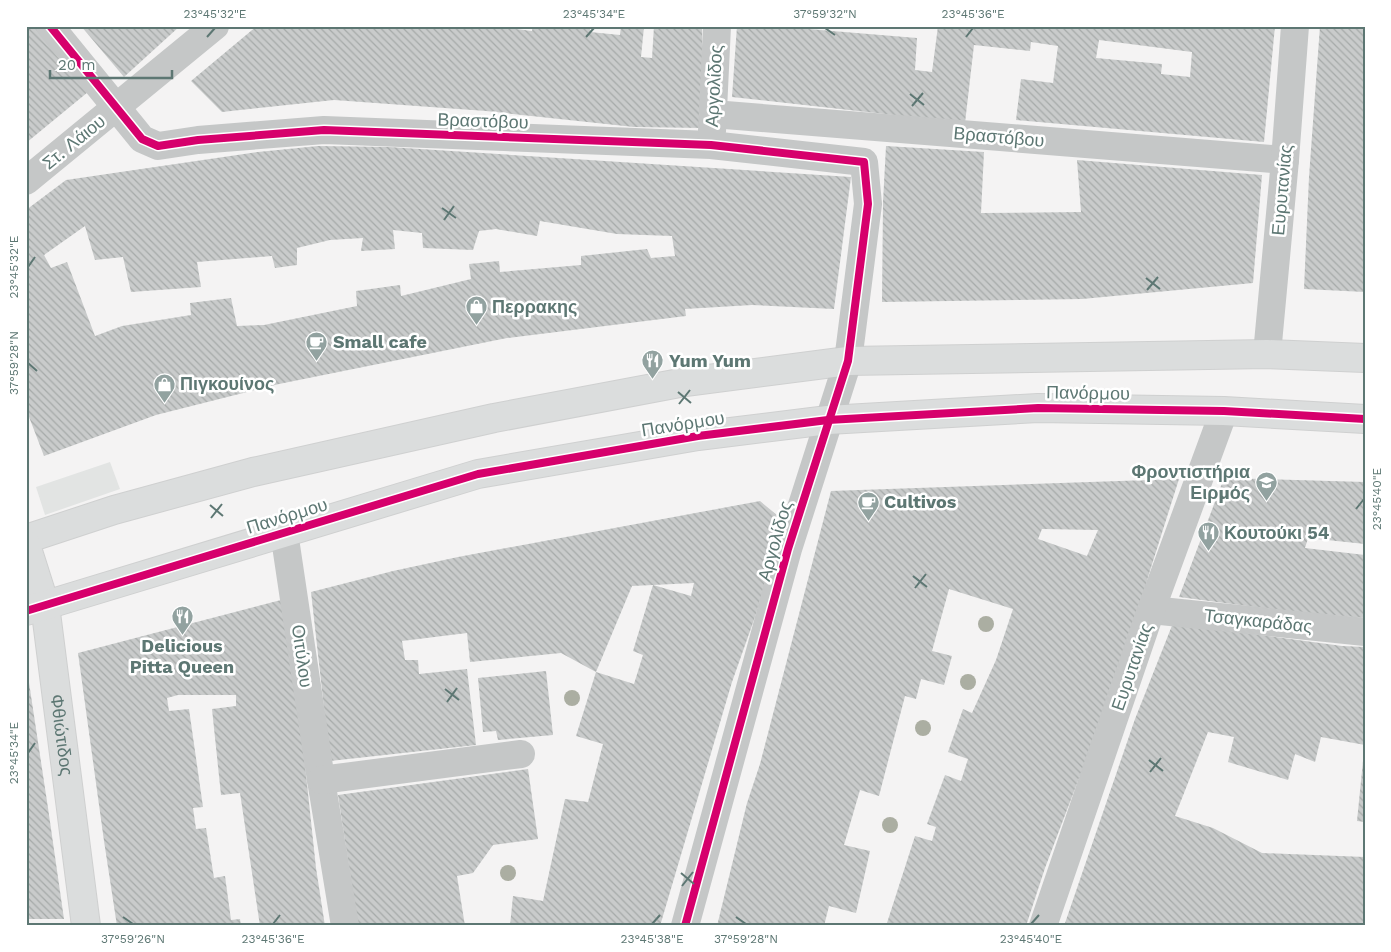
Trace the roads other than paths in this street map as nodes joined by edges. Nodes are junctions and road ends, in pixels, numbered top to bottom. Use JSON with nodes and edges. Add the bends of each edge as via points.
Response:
{"nodes":[{"id":1,"x":50,"y":26,"type":"edge"},
{"id":2,"x":214,"y":26,"type":"edge"},
{"id":3,"x":717,"y":26,"type":"edge"},
{"id":4,"x":1295,"y":26,"type":"edge"},
{"id":5,"x":116,"y":107,"type":"junction"},
{"id":6,"x":713,"y":114,"type":"junction"},
{"id":7,"x":711,"y":145,"type":"junction"},
{"id":8,"x":1285,"y":160,"type":"junction"},
{"id":9,"x":864,"y":162,"type":"joint"},
{"id":10,"x":26,"y":182,"type":"edge"},
{"id":11,"x":1267,"y":354,"type":"junction"},
{"id":12,"x":1365,"y":358,"type":"edge"},
{"id":13,"x":848,"y":361,"type":"junction"},
{"id":14,"x":1224,"y":410,"type":"junction"},
{"id":15,"x":1365,"y":419,"type":"edge"},
{"id":16,"x":828,"y":420,"type":"junction"},
{"id":17,"x":284,"y":532,"type":"junction"},
{"id":18,"x":26,"y":539,"type":"edge"},
{"id":19,"x":26,"y":545,"type":"edge"},
{"id":20,"x":36,"y":608,"type":"edge"},
{"id":21,"x":1151,"y":610,"type":"junction"},
{"id":22,"x":1365,"y":632,"type":"edge"},
{"id":23,"x":521,"y":754,"type":"dead end"},
{"id":24,"x":321,"y":780,"type":"junction"},
{"id":25,"x":86,"y":926,"type":"edge"},
{"id":26,"x":345,"y":926,"type":"edge"},
{"id":27,"x":685,"y":926,"type":"edge"},
{"id":28,"x":1043,"y":926,"type":"edge"}],
"edges":[{"from":1,"to":5,"type":"street","name":"Βραστόβου"},
{"from":2,"to":5,"type":"street","name":"Στ. Λάιου"},
{"from":3,"to":6,"type":"street","name":"Αργολίδος"},
{"from":4,"to":8,"type":"street","name":"Ευρυτανίας"},
{"from":5,"to":7,"type":"street","name":"Βραστόβου","via":[[142,139],[158,146],[324,130]]},
{"from":5,"to":10,"type":"street","name":"Στ. Λάιου"},
{"from":6,"to":7,"type":"street","name":"Αργολίδος"},
{"from":6,"to":8,"type":"street","name":"Βραστόβου"},
{"from":7,"to":9,"type":"street","name":"Βραστόβου"},
{"from":8,"to":11,"type":"street","name":"Ευρυτανίας"},
{"from":9,"to":13,"type":"street","name":"Αργολίδος","via":[[868,204]]},
{"from":11,"to":12,"type":"street","name":"Πανόρμου"},
{"from":11,"to":13,"type":"street","name":"Πανόρμου"},
{"from":13,"to":16,"type":"street","name":"Αργολίδος"},
{"from":13,"to":18,"type":"street","name":"Πανόρμου","via":[[685,382],[494,418],[253,472],[114,510]]},
{"from":14,"to":15,"type":"street","name":"Πανόρμου"},
{"from":14,"to":16,"type":"street","name":"Πανόρμου","via":[[1038,408]]},
{"from":14,"to":21,"type":"street","name":"Ευρυτανίας"},
{"from":16,"to":17,"type":"street","name":"Πανόρμου","via":[[698,436],[478,474]]},
{"from":16,"to":27,"type":"street","name":"Αργολίδος","via":[[788,549]]},
{"from":17,"to":20,"type":"street","name":"Πανόρμου"},
{"from":17,"to":24,"type":"street","name":"Οιτύλου"},
{"from":19,"to":20,"type":"street","name":"Φθιώτιδος"},
{"from":20,"to":25,"type":"street","name":"Φθιώτιδος"},
{"from":21,"to":22,"type":"street","name":"Τσαγκαράδας"},
{"from":21,"to":28,"type":"street","name":"Ευρυτανίας"},
{"from":23,"to":24,"type":"street"},
{"from":24,"to":26,"type":"street","name":"Οιτύλου"}]}
